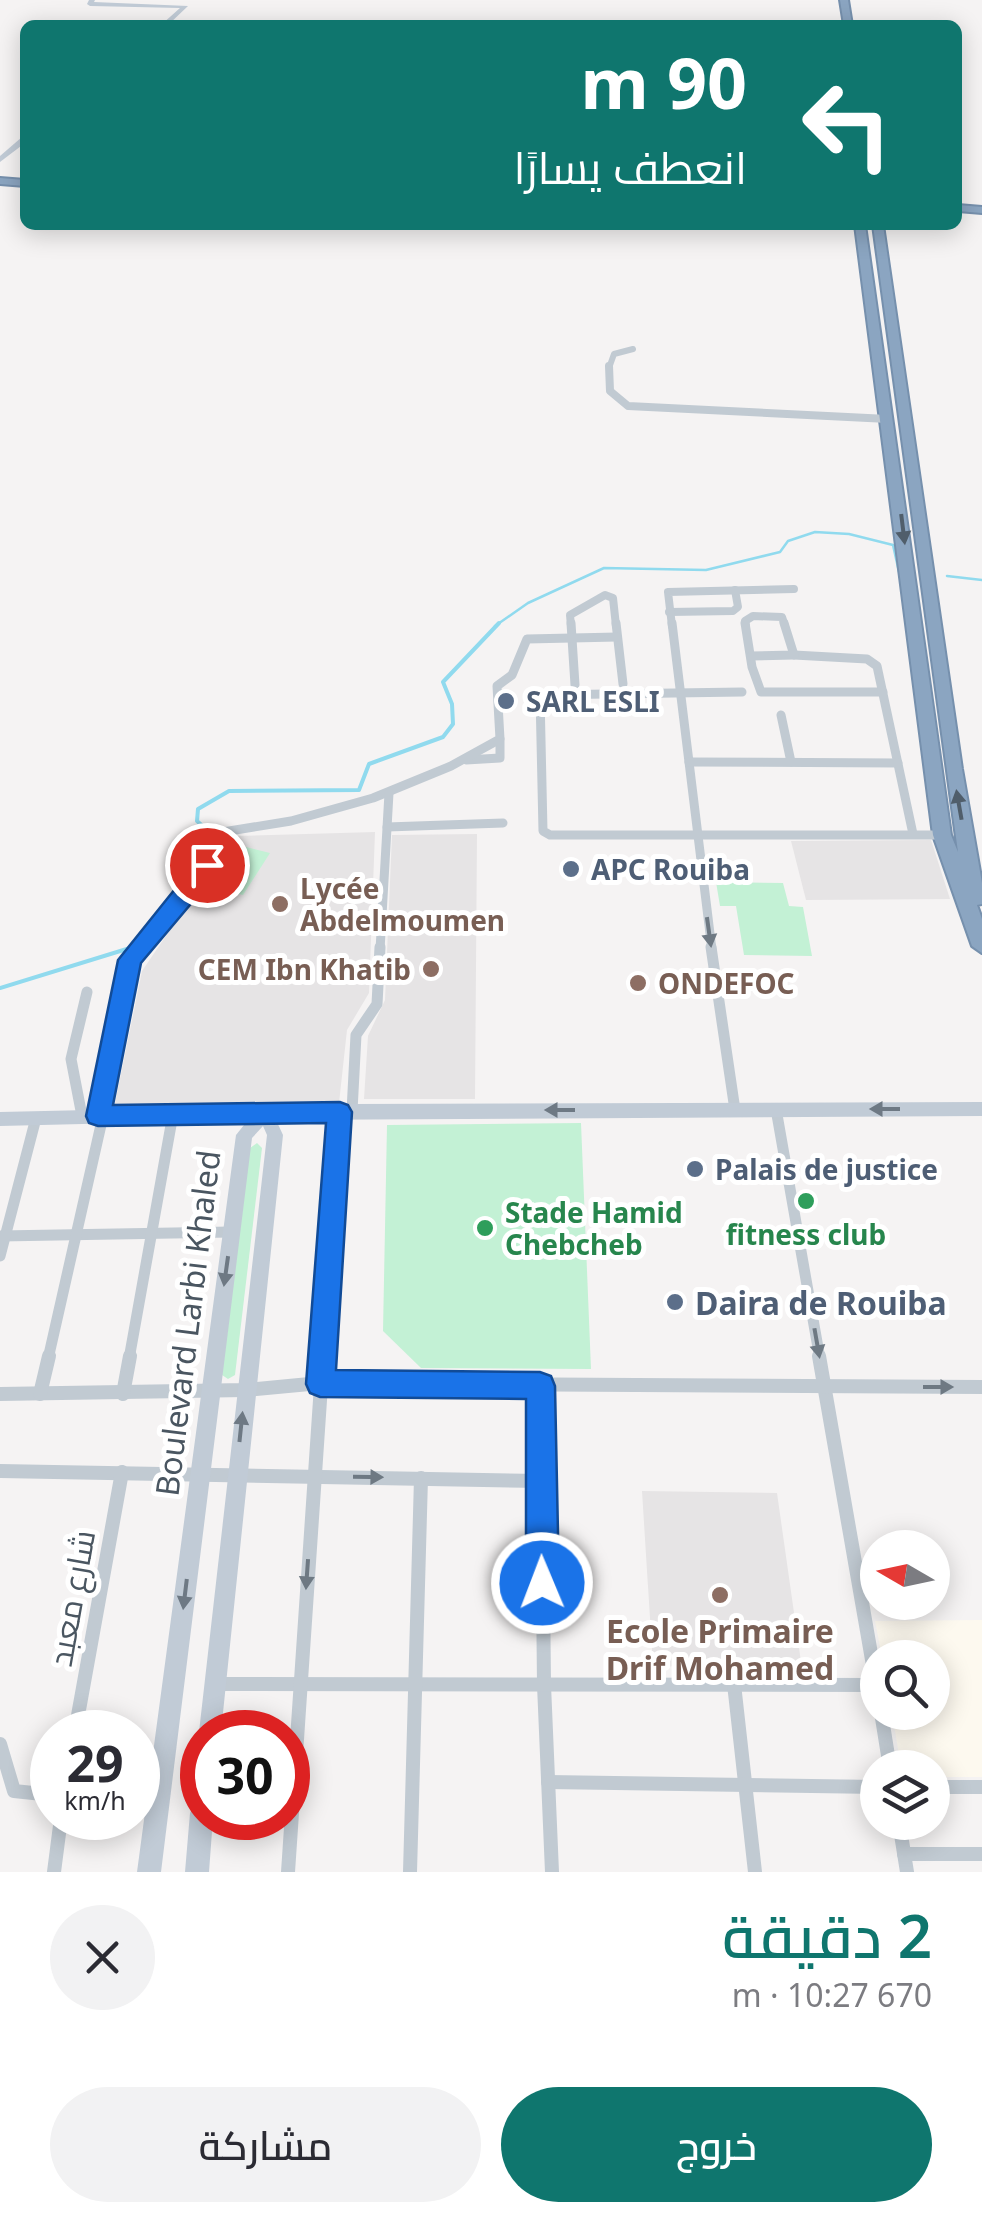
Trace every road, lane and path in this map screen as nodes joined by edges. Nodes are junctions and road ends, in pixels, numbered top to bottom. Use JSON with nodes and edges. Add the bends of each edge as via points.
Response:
{"nodes":[{"id":1,"x":92,"y":0,"type":"edge"},
{"id":2,"x":170,"y":20,"type":"edge"},
{"id":3,"x":20,"y":143,"type":"edge"},
{"id":4,"x":0,"y":160,"type":"edge"},
{"id":5,"x":861,"y":230,"type":"edge"},
{"id":6,"x":879,"y":230,"type":"edge"},
{"id":7,"x":633,"y":350,"type":"dead end"},
{"id":8,"x":888,"y":420,"type":"junction"},
{"id":9,"x":794,"y":589,"type":"dead end"},
{"id":10,"x":735,"y":590,"type":"junction"},
{"id":11,"x":669,"y":612,"type":"junction"},
{"id":12,"x":572,"y":637,"type":"junction"},
{"id":13,"x":617,"y":637,"type":"junction"},
{"id":14,"x":794,"y":655,"type":"junction"},
{"id":15,"x":751,"y":656,"type":"junction"},
{"id":16,"x":624,"y":684,"type":"dead end"},
{"id":17,"x":575,"y":685,"type":"dead end"},
{"id":18,"x":742,"y":692,"type":"dead end"},
{"id":19,"x":882,"y":692,"type":"junction"},
{"id":20,"x":679,"y":694,"type":"junction"},
{"id":21,"x":780,"y":714,"type":"dead end"},
{"id":22,"x":500,"y":738,"type":"junction"},
{"id":23,"x":465,"y":760,"type":"junction"},
{"id":24,"x":689,"y":762,"type":"junction"},
{"id":25,"x":791,"y":762,"type":"junction"},
{"id":26,"x":898,"y":763,"type":"junction"},
{"id":27,"x":930,"y":767,"type":"junction"},
{"id":28,"x":953,"y":769,"type":"junction"},
{"id":29,"x":388,"y":792,"type":"junction"},
{"id":30,"x":504,"y":824,"type":"dead end"},
{"id":31,"x":387,"y":827,"type":"junction"},
{"id":32,"x":913,"y":834,"type":"junction"},
{"id":33,"x":698,"y":835,"type":"junction"},
{"id":34,"x":945,"y":842,"type":"junction"},
{"id":35,"x":975,"y":855,"type":"edge"},
{"id":36,"x":982,"y":936,"type":"edge"},
{"id":37,"x":982,"y":946,"type":"edge"},
{"id":38,"x":87,"y":992,"type":"dead end"},
{"id":39,"x":982,"y":1108,"type":"edge"},
{"id":40,"x":776,"y":1109,"type":"junction"},
{"id":41,"x":735,"y":1110,"type":"junction"},
{"id":42,"x":346,"y":1111,"type":"junction"},
{"id":43,"x":265,"y":1113,"type":"junction"},
{"id":44,"x":173,"y":1114,"type":"junction"},
{"id":45,"x":94,"y":1116,"type":"junction"},
{"id":46,"x":36,"y":1118,"type":"junction"},
{"id":47,"x":0,"y":1119,"type":"edge"},
{"id":48,"x":231,"y":1232,"type":"junction"},
{"id":49,"x":151,"y":1233,"type":"junction"},
{"id":50,"x":76,"y":1235,"type":"junction"},
{"id":51,"x":3,"y":1236,"type":"edge"},
{"id":52,"x":0,"y":1256,"type":"edge"},
{"id":53,"x":320,"y":1384,"type":"junction"},
{"id":54,"x":540,"y":1386,"type":"junction"},
{"id":55,"x":825,"y":1387,"type":"junction"},
{"id":56,"x":982,"y":1387,"type":"edge"},
{"id":57,"x":210,"y":1390,"type":"junction"},
{"id":58,"x":246,"y":1390,"type":"junction"},
{"id":59,"x":0,"y":1394,"type":"edge"},
{"id":60,"x":40,"y":1394,"type":"junction"},
{"id":61,"x":123,"y":1394,"type":"junction"},
{"id":62,"x":0,"y":1471,"type":"edge"},
{"id":63,"x":122,"y":1472,"type":"junction"},
{"id":64,"x":200,"y":1473,"type":"junction"},
{"id":65,"x":236,"y":1474,"type":"junction"},
{"id":66,"x":314,"y":1477,"type":"junction"},
{"id":67,"x":420,"y":1478,"type":"junction"},
{"id":68,"x":541,"y":1480,"type":"junction"},
{"id":69,"x":868,"y":1640,"type":"edge"},
{"id":70,"x":215,"y":1684,"type":"junction"},
{"id":71,"x":299,"y":1684,"type":"junction"},
{"id":72,"x":414,"y":1684,"type":"junction"},
{"id":73,"x":734,"y":1684,"type":"junction"},
{"id":74,"x":544,"y":1686,"type":"junction"},
{"id":75,"x":860,"y":1689,"type":"edge"},
{"id":76,"x":79,"y":1710,"type":"edge"},
{"id":77,"x":212,"y":1710,"type":"edge"},
{"id":78,"x":160,"y":1721,"type":"edge"},
{"id":79,"x":0,"y":1744,"type":"edge"},
{"id":80,"x":548,"y":1782,"type":"junction"},
{"id":81,"x":744,"y":1786,"type":"junction"},
{"id":82,"x":860,"y":1787,"type":"edge"},
{"id":83,"x":950,"y":1787,"type":"edge"},
{"id":84,"x":982,"y":1787,"type":"edge"},
{"id":85,"x":30,"y":1793,"type":"edge"},
{"id":86,"x":58,"y":1840,"type":"edge"},
{"id":87,"x":149,"y":1840,"type":"edge"},
{"id":88,"x":200,"y":1840,"type":"edge"},
{"id":89,"x":902,"y":1840,"type":"edge"},
{"id":90,"x":904,"y":1854,"type":"junction"},
{"id":91,"x":982,"y":1854,"type":"edge"},
{"id":92,"x":54,"y":1872,"type":"edge"},
{"id":93,"x":149,"y":1872,"type":"edge"},
{"id":94,"x":197,"y":1872,"type":"edge"},
{"id":95,"x":288,"y":1872,"type":"edge"},
{"id":96,"x":410,"y":1872,"type":"edge"},
{"id":97,"x":552,"y":1872,"type":"edge"},
{"id":98,"x":754,"y":1872,"type":"edge"},
{"id":99,"x":907,"y":1872,"type":"edge"}],
"edges":[{"from":1,"to":2,"type":"main road","via":[[186,6]]},
{"from":3,"to":4,"type":"main road"},
{"from":5,"to":8,"type":"highway"},
{"from":6,"to":28,"type":"highway"},
{"from":7,"to":8,"type":"street","via":[[614,354],[608,375],[610,391],[628,406]]},
{"from":8,"to":27,"type":"highway","one_way":true},
{"from":9,"to":10,"type":"street"},
{"from":10,"to":11,"type":"street","via":[[733,611]]},
{"from":10,"to":11,"type":"street","via":[[668,590]]},
{"from":11,"to":20,"type":"street"},
{"from":12,"to":13,"type":"street"},
{"from":12,"to":13,"type":"street","via":[[572,612],[605,595],[613,598]]},
{"from":12,"to":17,"type":"street"},
{"from":12,"to":22,"type":"street","via":[[526,639],[516,669],[497,686]]},
{"from":13,"to":16,"type":"street"},
{"from":14,"to":15,"type":"street"},
{"from":14,"to":15,"type":"street","via":[[785,619],[778,616],[748,618]]},
{"from":14,"to":19,"type":"street","via":[[868,659]]},
{"from":15,"to":19,"type":"street","via":[[761,692]]},
{"from":18,"to":20,"type":"street"},
{"from":19,"to":26,"type":"street"},
{"from":20,"to":24,"type":"street"},
{"from":20,"to":33,"type":"street","via":[[540,695],[543,831]]},
{"from":21,"to":25,"type":"street"},
{"from":22,"to":23,"type":"street"},
{"from":22,"to":23,"type":"street","via":[[500,758]]},
{"from":23,"to":29,"type":"street"},
{"from":24,"to":25,"type":"street"},
{"from":24,"to":33,"type":"street"},
{"from":25,"to":26,"type":"street"},
{"from":26,"to":32,"type":"street"},
{"from":27,"to":28,"type":"highway"},
{"from":27,"to":34,"type":"highway"},
{"from":35,"to":28,"type":"highway","one_way":true},
{"from":29,"to":31,"type":"street"},
{"from":29,"to":45,"type":"street","via":[[218,836],[198,879],[130,960]]},
{"from":30,"to":31,"type":"street"},
{"from":31,"to":42,"type":"street","via":[[377,1004],[356,1035]]},
{"from":32,"to":33,"type":"street"},
{"from":32,"to":34,"type":"street"},
{"from":33,"to":41,"type":"street","one_way":true},
{"from":34,"to":35,"type":"street"},
{"from":34,"to":37,"type":"highway"},
{"from":35,"to":36,"type":"highway"},
{"from":38,"to":45,"type":"street","via":[[71,1059]]},
{"from":39,"to":40,"type":"main road","one_way":true},
{"from":40,"to":41,"type":"main road"},
{"from":40,"to":55,"type":"street","one_way":true},
{"from":41,"to":42,"type":"main road","one_way":true},
{"from":42,"to":43,"type":"main road"},
{"from":42,"to":53,"type":"street"},
{"from":43,"to":44,"type":"main road"},
{"from":43,"to":48,"type":"main road","name":"Boulevard Larbi Khaled","via":[[244,1135]]},
{"from":43,"to":58,"type":"main road","via":[[275,1135]]},
{"from":44,"to":45,"type":"main road"},
{"from":44,"to":49,"type":"street"},
{"from":45,"to":46,"type":"main road"},
{"from":45,"to":50,"type":"street"},
{"from":46,"to":47,"type":"main road"},
{"from":46,"to":51,"type":"street"},
{"from":48,"to":49,"type":"street"},
{"from":48,"to":57,"type":"main road","name":"Boulevard Larbi Khaled","one_way":true},
{"from":49,"to":50,"type":"street"},
{"from":49,"to":61,"type":"street"},
{"from":50,"to":51,"type":"street"},
{"from":50,"to":60,"type":"street"},
{"from":51,"to":52,"type":"street"},
{"from":53,"to":54,"type":"street"},
{"from":53,"to":58,"type":"street"},
{"from":53,"to":66,"type":"street"},
{"from":54,"to":55,"type":"street"},
{"from":54,"to":68,"type":"street"},
{"from":55,"to":56,"type":"street","one_way":true},
{"from":55,"to":69,"type":"street"},
{"from":57,"to":58,"type":"street"},
{"from":57,"to":61,"type":"street"},
{"from":57,"to":64,"type":"main road","name":"Boulevard Larbi Khaled"},
{"from":65,"to":58,"type":"main road","one_way":true},
{"from":59,"to":60,"type":"street"},
{"from":60,"to":61,"type":"street"},
{"from":62,"to":63,"type":"street"},
{"from":63,"to":64,"type":"street"},
{"from":63,"to":76,"type":"street","name":"شارع معبد"},
{"from":64,"to":65,"type":"street"},
{"from":64,"to":78,"type":"main road","name":"Boulevard Larbi Khaled","one_way":true},
{"from":65,"to":66,"type":"street"},
{"from":65,"to":70,"type":"main road"},
{"from":66,"to":67,"type":"street","one_way":true},
{"from":66,"to":71,"type":"street","one_way":true},
{"from":67,"to":68,"type":"street"},
{"from":67,"to":72,"type":"street"},
{"from":68,"to":74,"type":"street"},
{"from":70,"to":71,"type":"street"},
{"from":70,"to":77,"type":"main road"},
{"from":71,"to":72,"type":"street"},
{"from":71,"to":95,"type":"street"},
{"from":72,"to":74,"type":"street"},
{"from":72,"to":96,"type":"street"},
{"from":73,"to":74,"type":"street"},
{"from":73,"to":75,"type":"street"},
{"from":73,"to":81,"type":"street"},
{"from":74,"to":80,"type":"street"},
{"from":79,"to":85,"type":"street","via":[[14,1791]]},
{"from":80,"to":81,"type":"street"},
{"from":80,"to":97,"type":"street"},
{"from":81,"to":82,"type":"street"},
{"from":81,"to":98,"type":"street"},
{"from":83,"to":84,"type":"street"},
{"from":86,"to":92,"type":"street"},
{"from":87,"to":93,"type":"main road","name":"Boulevard Larbi Khaled"},
{"from":88,"to":94,"type":"main road"},
{"from":89,"to":90,"type":"street"},
{"from":90,"to":91,"type":"street"},
{"from":90,"to":99,"type":"street"}]}
